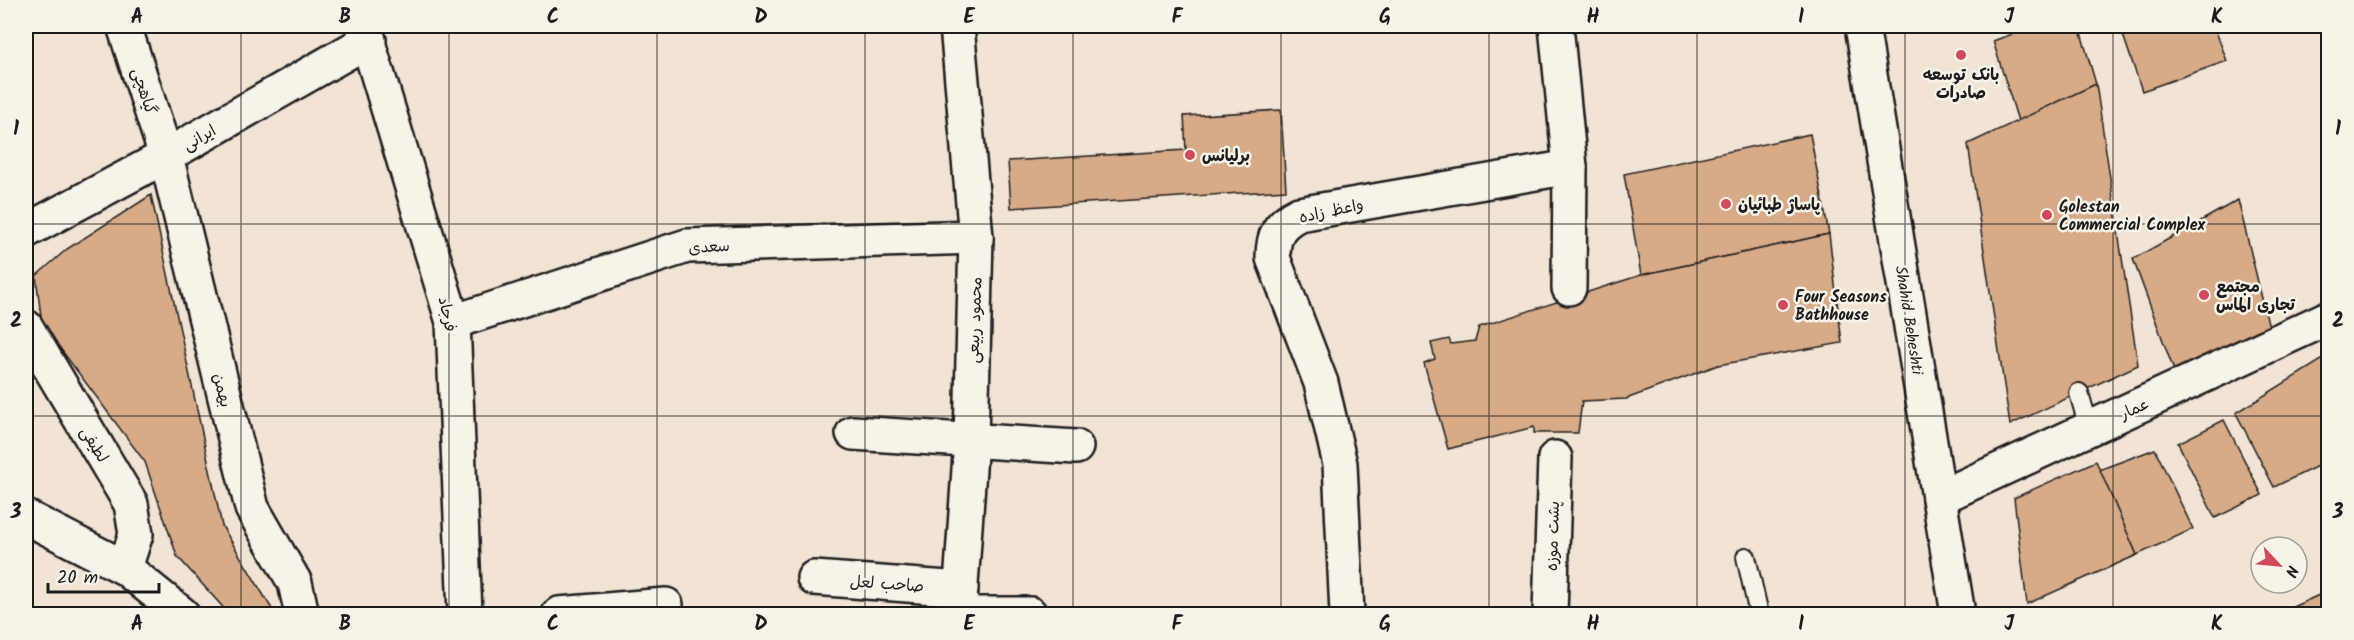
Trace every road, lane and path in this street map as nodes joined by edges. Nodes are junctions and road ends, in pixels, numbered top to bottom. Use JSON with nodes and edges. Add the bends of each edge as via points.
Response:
{"nodes":[{"id":1,"x":124,"y":26,"type":"edge"},
{"id":2,"x":957,"y":26,"type":"edge"},
{"id":3,"x":1556,"y":26,"type":"edge"},
{"id":4,"x":1862,"y":26,"type":"edge"},
{"id":5,"x":366,"y":33,"type":"edge"},
{"id":6,"x":166,"y":156,"type":"junction"},
{"id":7,"x":1570,"y":167,"type":"junction"},
{"id":8,"x":26,"y":231,"type":"edge"},
{"id":9,"x":976,"y":237,"type":"junction"},
{"id":10,"x":1569,"y":288,"type":"dead end"},
{"id":11,"x":2328,"y":318,"type":"edge"},
{"id":12,"x":453,"y":322,"type":"junction"},
{"id":13,"x":26,"y":327,"type":"edge"},
{"id":14,"x":2079,"y":393,"type":"dead end"},
{"id":15,"x":2089,"y":428,"type":"junction"},
{"id":16,"x":854,"y":432,"type":"dead end"},
{"id":17,"x":971,"y":440,"type":"junction"},
{"id":18,"x":1076,"y":447,"type":"dead end"},
{"id":19,"x":1555,"y":458,"type":"dead end"},
{"id":20,"x":1939,"y":498,"type":"junction"},
{"id":21,"x":26,"y":517,"type":"edge"},
{"id":22,"x":1746,"y":557,"type":"dead end"},
{"id":23,"x":124,"y":568,"type":"junction"},
{"id":24,"x":814,"y":578,"type":"dead end"},
{"id":25,"x":666,"y":605,"type":"dead end"},
{"id":26,"x":960,"y":606,"type":"edge"},
{"id":27,"x":1952,"y":613,"type":"edge"},
{"id":28,"x":1030,"y":614,"type":"edge"},
{"id":29,"x":182,"y":615,"type":"edge"},
{"id":30,"x":302,"y":615,"type":"edge"},
{"id":31,"x":465,"y":615,"type":"edge"},
{"id":32,"x":559,"y":615,"type":"edge"},
{"id":33,"x":1347,"y":615,"type":"edge"},
{"id":34,"x":1550,"y":615,"type":"edge"},
{"id":35,"x":1760,"y":615,"type":"edge"}],
"edges":[{"from":1,"to":6,"type":"street","name":"گیاهچی"},
{"from":2,"to":9,"type":"street","name":"محمود ربیعی"},
{"from":3,"to":7,"type":"street"},
{"from":4,"to":20,"type":"street","name":"Shahid Beheshti"},
{"from":5,"to":6,"type":"street","name":"ایرانی"},
{"from":5,"to":12,"type":"street","name":"فرجاد"},
{"from":6,"to":8,"type":"street","name":"ایرانی"},
{"from":6,"to":30,"type":"street","name":"بهمن","via":[[252,508],[295,583]]},
{"from":7,"to":10,"type":"street"},
{"from":7,"to":33,"type":"street","name":"واعظ زاده","via":[[1299,214],[1283,222],[1273,239],[1273,258],[1322,383],[1340,464]]},
{"from":9,"to":12,"type":"street","name":"سعدی","via":[[687,246]]},
{"from":9,"to":17,"type":"street","name":"محمود ربیعی"},
{"from":11,"to":15,"type":"street","name":"عمار"},
{"from":12,"to":31,"type":"street","name":"فرجاد"},
{"from":13,"to":23,"type":"street","name":"لطیفی","via":[[131,504],[136,534]]},
{"from":14,"to":15,"type":"lane"},
{"from":15,"to":20,"type":"street","name":"عمار"},
{"from":16,"to":17,"type":"street"},
{"from":17,"to":18,"type":"street"},
{"from":17,"to":26,"type":"street","name":"محمود ربیعی"},
{"from":19,"to":34,"type":"street","name":"پشت موزه"},
{"from":20,"to":27,"type":"street","name":"Shahid Beheshti"},
{"from":21,"to":23,"type":"street"},
{"from":22,"to":35,"type":"lane"},
{"from":23,"to":29,"type":"street"},
{"from":24,"to":26,"type":"street","name":"صاحب لعل"},
{"from":25,"to":32,"type":"street"},
{"from":26,"to":28,"type":"street","name":"صاحب لعل"}]}
